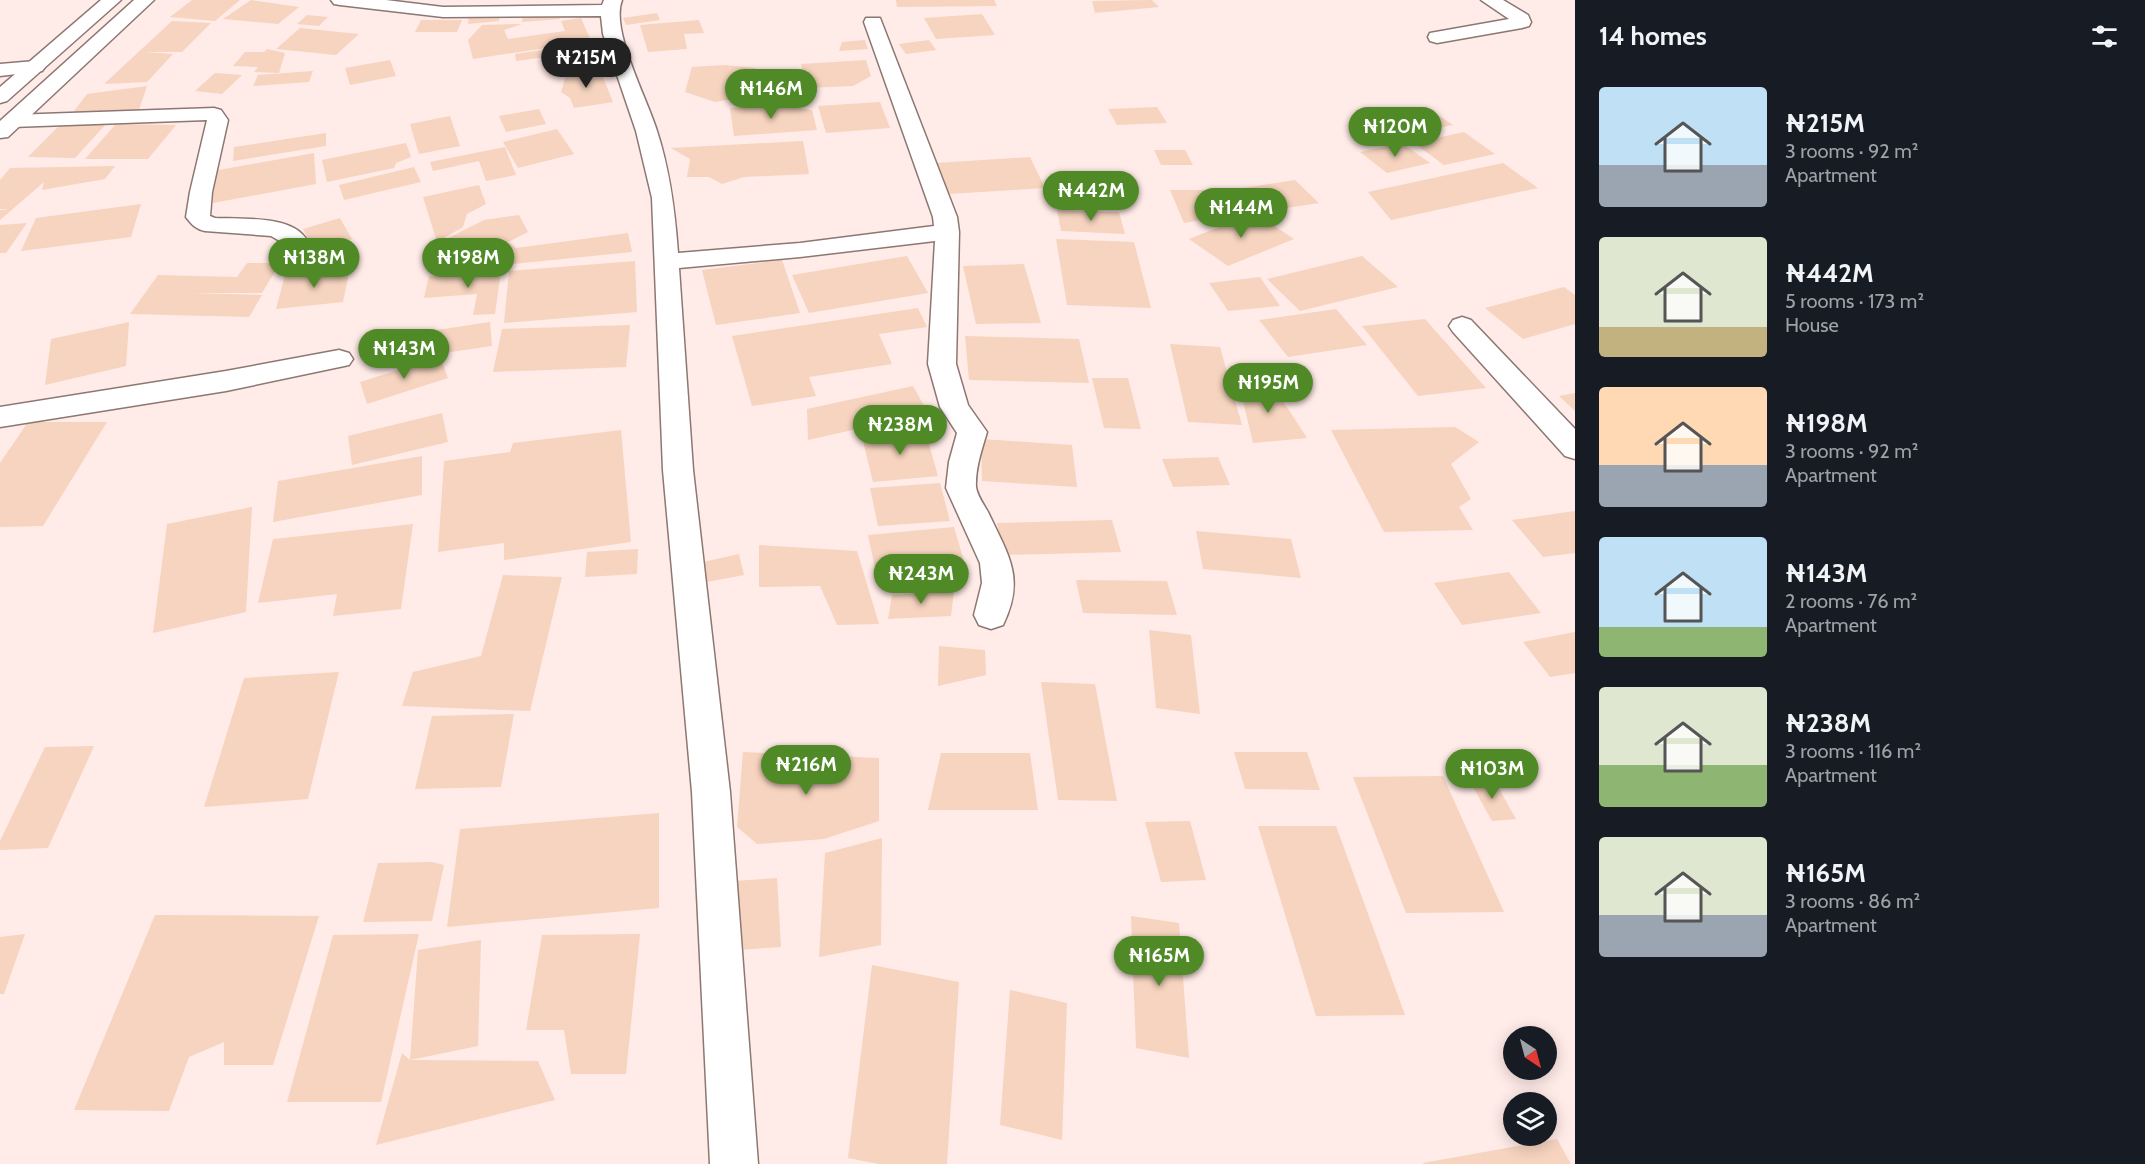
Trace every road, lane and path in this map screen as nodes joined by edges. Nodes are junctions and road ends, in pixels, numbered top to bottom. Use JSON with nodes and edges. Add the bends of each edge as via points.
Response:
{"nodes":[{"id":1,"x":112,"y":0,"type":"edge"},
{"id":2,"x":145,"y":0,"type":"edge"},
{"id":3,"x":340,"y":0,"type":"edge"},
{"id":4,"x":1490,"y":0,"type":"edge"},
{"id":5,"x":611,"y":5,"type":"edge"},
{"id":6,"x":873,"y":22,"type":"dead end"},
{"id":7,"x":1437,"y":37,"type":"dead end"},
{"id":8,"x":35,"y":67,"type":"junction"},
{"id":9,"x":0,"y":70,"type":"edge"},
{"id":10,"x":0,"y":97,"type":"edge"},
{"id":11,"x":6,"y":127,"type":"edge"},
{"id":12,"x":947,"y":232,"type":"junction"},
{"id":13,"x":303,"y":256,"type":"dead end"},
{"id":14,"x":667,"y":261,"type":"junction"},
{"id":15,"x":1462,"y":326,"type":"dead end"},
{"id":16,"x":339,"y":359,"type":"dead end"},
{"id":17,"x":0,"y":417,"type":"edge"},
{"id":18,"x":1575,"y":448,"type":"edge"},
{"id":19,"x":991,"y":615,"type":"dead end"},
{"id":20,"x":734,"y":1164,"type":"edge"}],
"edges":[{"from":1,"to":8,"type":"street"},
{"from":2,"to":11,"type":"street"},
{"from":3,"to":5,"type":"street","via":[[443,12]]},
{"from":4,"to":7,"type":"street","via":[[1522,22]]},
{"from":5,"to":14,"type":"street","via":[[612,34],[647,131],[663,198]]},
{"from":6,"to":12,"type":"street","via":[[932,179]]},
{"from":8,"to":9,"type":"street"},
{"from":8,"to":10,"type":"street"},
{"from":11,"to":13,"type":"street","via":[[214,114],[218,120],[198,216],[205,224],[286,232],[296,240]]},
{"from":12,"to":14,"type":"street"},
{"from":12,"to":19,"type":"street","via":[[942,364],[954,407],[972,432],[961,488],[996,563],[999,583]]},
{"from":14,"to":20,"type":"street","via":[[678,470],[711,792]]},
{"from":15,"to":18,"type":"street"},
{"from":16,"to":17,"type":"street"}]}
